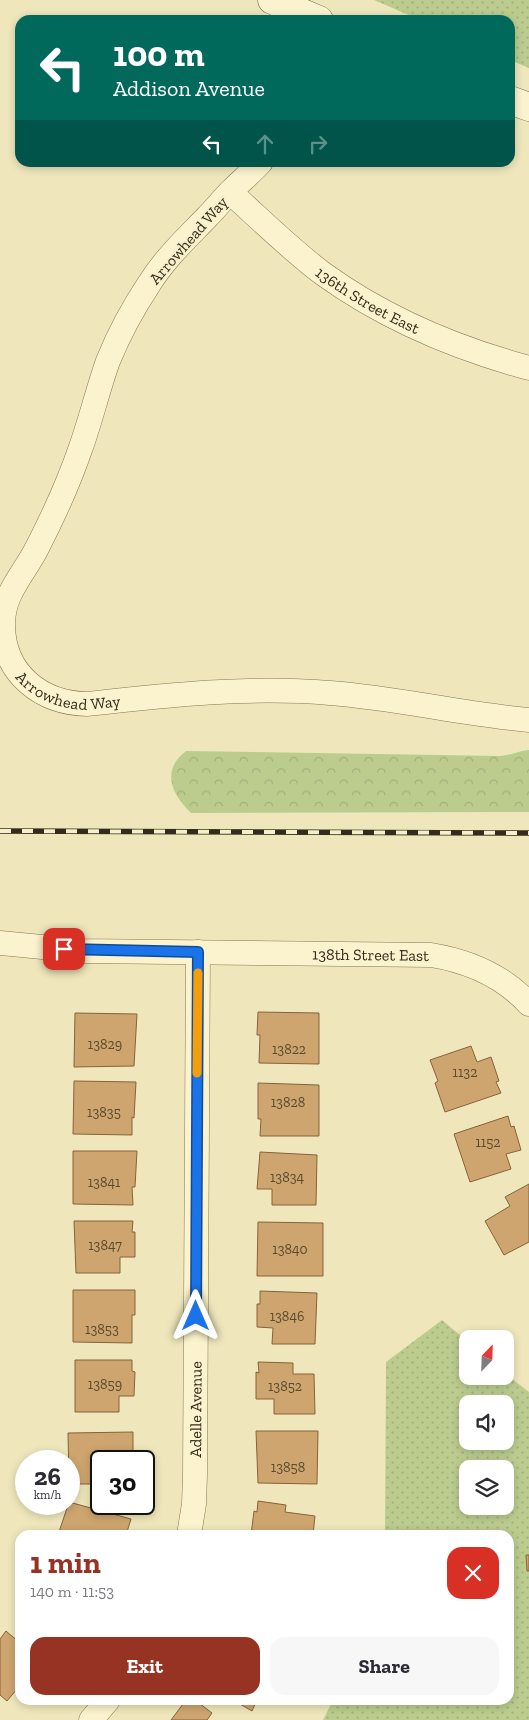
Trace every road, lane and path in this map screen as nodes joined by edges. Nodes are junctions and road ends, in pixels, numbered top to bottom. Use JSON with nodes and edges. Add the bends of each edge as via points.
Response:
{"nodes":[{"id":1,"x":272,"y":0,"type":"edge"},
{"id":2,"x":307,"y":15,"type":"edge"},
{"id":3,"x":515,"y":102,"type":"edge"},
{"id":4,"x":529,"y":107,"type":"edge"},
{"id":5,"x":257,"y":167,"type":"edge"},
{"id":6,"x":230,"y":192,"type":"junction"},
{"id":7,"x":529,"y":368,"type":"edge"},
{"id":8,"x":529,"y":720,"type":"edge"},
{"id":9,"x":0,"y":943,"type":"edge"},
{"id":10,"x":198,"y":952,"type":"junction"},
{"id":11,"x":529,"y":1004,"type":"edge"},
{"id":12,"x":190,"y":1530,"type":"edge"},
{"id":13,"x":104,"y":1705,"type":"edge"},
{"id":14,"x":91,"y":1720,"type":"edge"}],
"edges":[{"from":1,"to":2,"type":"street"},
{"from":3,"to":4,"type":"street"},
{"from":5,"to":6,"type":"street","name":"Arrowhead Way"},
{"from":6,"to":7,"type":"street","name":"136th Street East","via":[[291,248],[354,295],[424,332],[460,347]]},
{"from":6,"to":8,"type":"street","name":"Arrowhead Way","via":[[150,282],[120,334],[67,486],[33,556],[7,598],[4,637],[12,662],[27,682],[38,690],[49,697],[74,704],[191,693],[283,690],[376,697]]},
{"from":9,"to":10,"type":"street","name":"138th Street East","via":[[84,951]]},
{"from":10,"to":11,"type":"street","name":"138th Street East","via":[[431,954],[452,958],[490,974]]},
{"from":10,"to":12,"type":"street","name":"Adelle Avenue","via":[[195,1475]]},
{"from":13,"to":14,"type":"street"}]}
